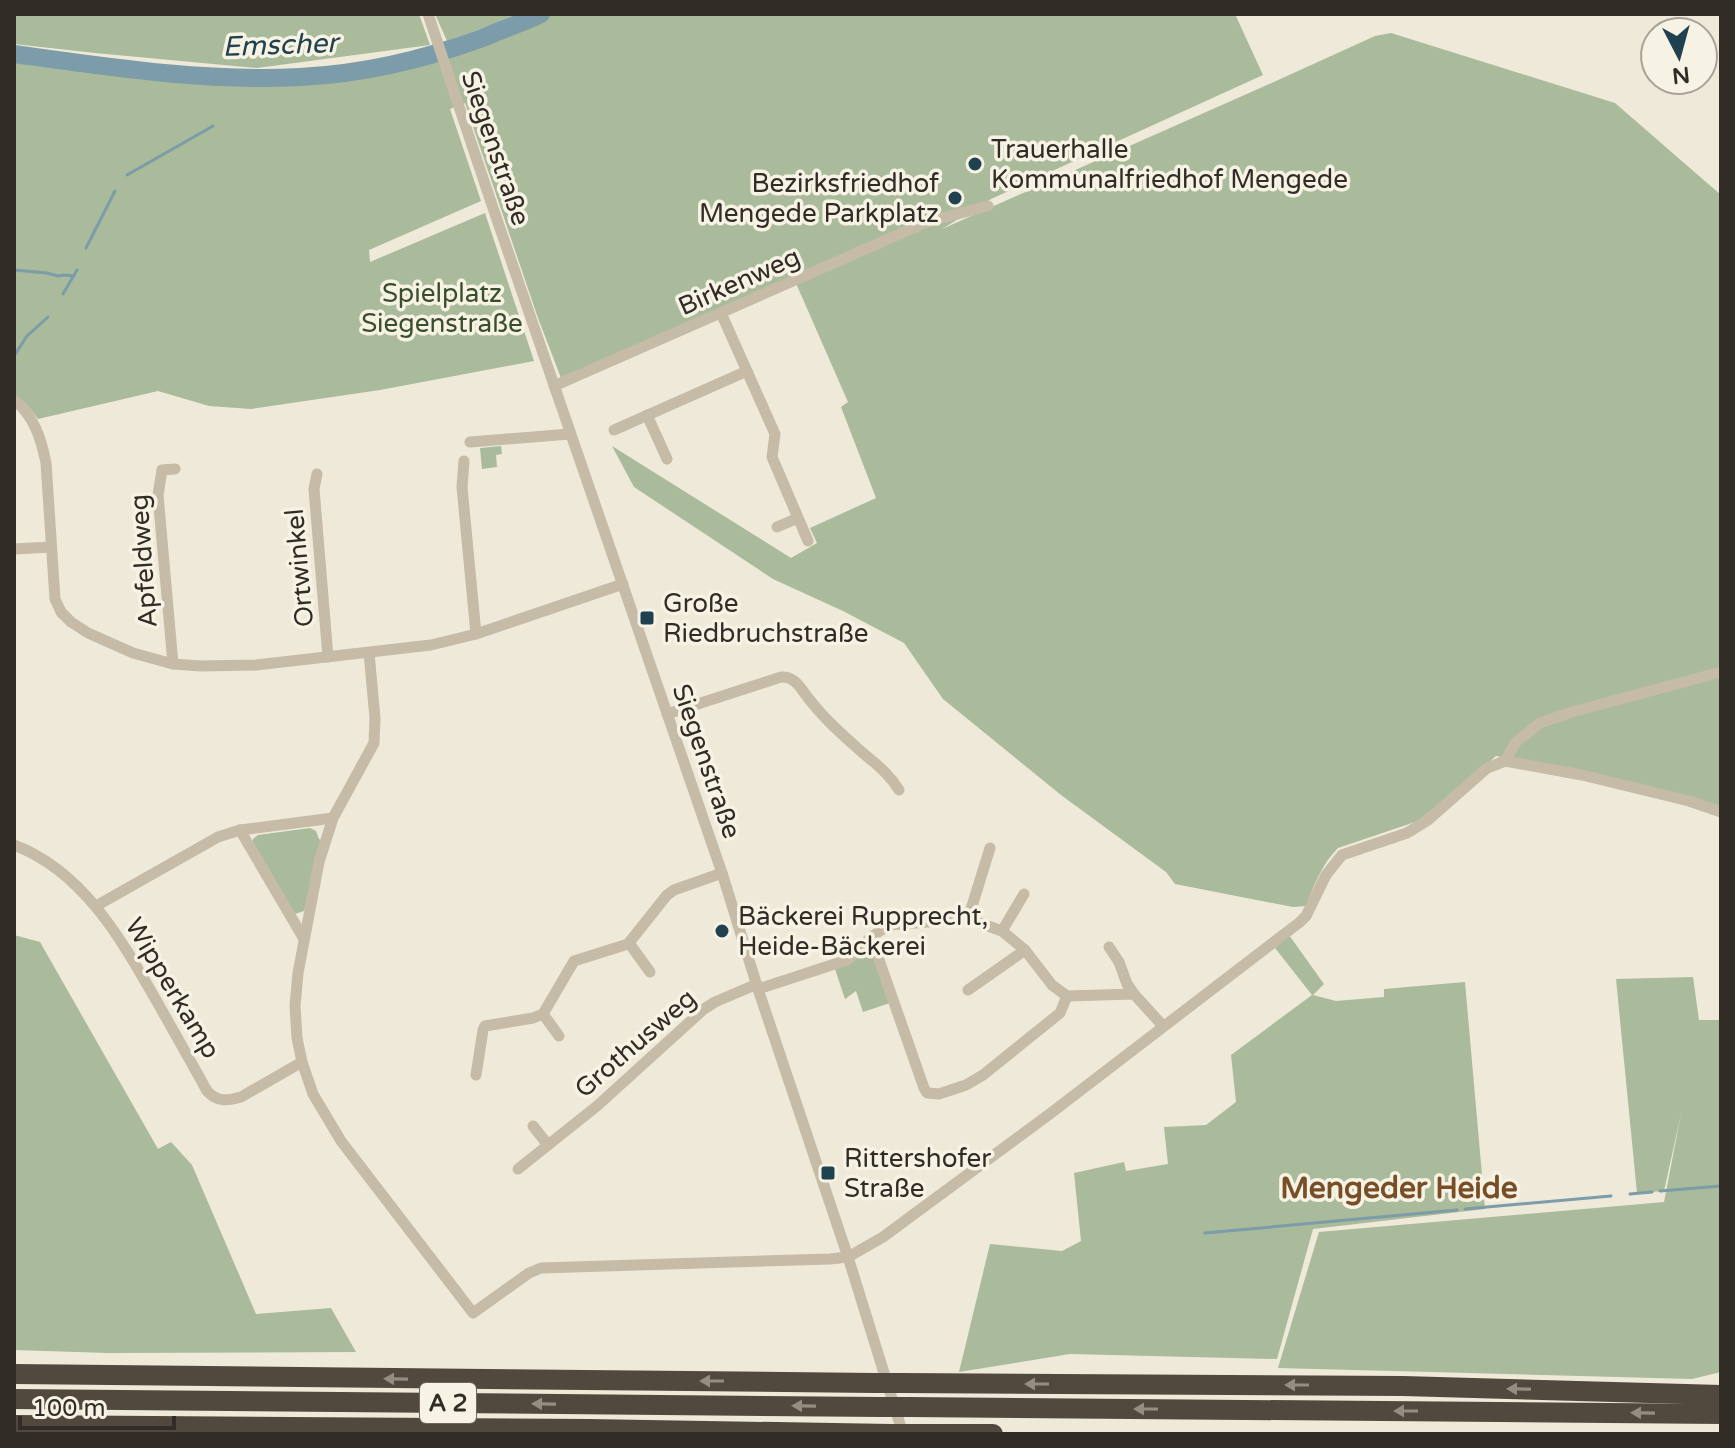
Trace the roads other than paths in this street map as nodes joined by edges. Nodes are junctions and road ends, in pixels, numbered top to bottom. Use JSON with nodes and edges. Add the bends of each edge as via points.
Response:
{"nodes":[{"id":1,"x":428,"y":14,"type":"edge"},
{"id":2,"x":988,"y":206,"type":"dead end"},
{"id":3,"x":721,"y":313,"type":"junction"},
{"id":4,"x":747,"y":371,"type":"junction"},
{"id":5,"x":554,"y":386,"type":"junction"},
{"id":6,"x":14,"y":400,"type":"edge"},
{"id":7,"x":647,"y":415,"type":"junction"},
{"id":8,"x":614,"y":430,"type":"dead end"},
{"id":9,"x":570,"y":434,"type":"junction"},
{"id":10,"x":470,"y":442,"type":"dead end"},
{"id":11,"x":667,"y":459,"type":"dead end"},
{"id":12,"x":464,"y":461,"type":"dead end"},
{"id":13,"x":175,"y":469,"type":"dead end"},
{"id":14,"x":317,"y":474,"type":"dead end"},
{"id":15,"x":798,"y":518,"type":"junction"},
{"id":16,"x":777,"y":527,"type":"dead end"},
{"id":17,"x":808,"y":541,"type":"dead end"},
{"id":18,"x":51,"y":547,"type":"junction"},
{"id":19,"x":14,"y":549,"type":"edge"},
{"id":20,"x":623,"y":584,"type":"junction"},
{"id":21,"x":476,"y":634,"type":"junction"},
{"id":22,"x":369,"y":653,"type":"junction"},
{"id":23,"x":328,"y":657,"type":"junction"},
{"id":24,"x":173,"y":664,"type":"junction"},
{"id":25,"x":1721,"y":672,"type":"edge"},
{"id":26,"x":667,"y":714,"type":"junction"},
{"id":27,"x":1505,"y":761,"type":"junction"},
{"id":28,"x":899,"y":790,"type":"dead end"},
{"id":29,"x":1721,"y":812,"type":"edge"},
{"id":30,"x":333,"y":818,"type":"junction"},
{"id":31,"x":240,"y":830,"type":"junction"},
{"id":32,"x":14,"y":845,"type":"edge"},
{"id":33,"x":990,"y":848,"type":"dead end"},
{"id":34,"x":722,"y":873,"type":"junction"},
{"id":35,"x":1024,"y":894,"type":"dead end"},
{"id":36,"x":96,"y":906,"type":"junction"},
{"id":37,"x":968,"y":919,"type":"junction"},
{"id":38,"x":1002,"y":931,"type":"junction"},
{"id":39,"x":871,"y":937,"type":"junction"},
{"id":40,"x":304,"y":939,"type":"junction"},
{"id":41,"x":629,"y":943,"type":"junction"},
{"id":42,"x":1109,"y":947,"type":"dead end"},
{"id":43,"x":1025,"y":950,"type":"junction"},
{"id":44,"x":650,"y":972,"type":"dead end"},
{"id":45,"x":757,"y":986,"type":"junction"},
{"id":46,"x":968,"y":990,"type":"dead end"},
{"id":47,"x":1134,"y":994,"type":"junction"},
{"id":48,"x":1067,"y":996,"type":"junction"},
{"id":49,"x":543,"y":1014,"type":"junction"},
{"id":50,"x":1163,"y":1026,"type":"junction"},
{"id":51,"x":559,"y":1036,"type":"dead end"},
{"id":52,"x":302,"y":1062,"type":"junction"},
{"id":53,"x":476,"y":1075,"type":"dead end"},
{"id":54,"x":533,"y":1126,"type":"dead end"},
{"id":55,"x":548,"y":1145,"type":"junction"},
{"id":56,"x":518,"y":1169,"type":"dead end"},
{"id":57,"x":848,"y":1257,"type":"junction"},
{"id":58,"x":14,"y":1374,"type":"edge"},
{"id":59,"x":1721,"y":1383,"type":"edge"},
{"id":60,"x":1597,"y":1391,"type":"junction"},
{"id":61,"x":1721,"y":1395,"type":"edge"},
{"id":62,"x":14,"y":1399,"type":"edge"},
{"id":63,"x":1721,"y":1414,"type":"edge"},
{"id":64,"x":14,"y":1425,"type":"edge"},
{"id":65,"x":891,"y":1434,"type":"edge"},
{"id":66,"x":903,"y":1434,"type":"edge"},
{"id":67,"x":917,"y":1434,"type":"edge"},
{"id":68,"x":993,"y":1434,"type":"edge"}],
"edges":[{"from":1,"to":5,"type":"street","name":"Siegenstraße"},
{"from":2,"to":3,"type":"street","name":"Birkenweg","via":[[927,222]]},
{"from":3,"to":4,"type":"street"},
{"from":3,"to":5,"type":"street","name":"Birkenweg"},
{"from":4,"to":7,"type":"street"},
{"from":4,"to":15,"type":"street","via":[[775,434],[772,457]]},
{"from":5,"to":9,"type":"street","name":"Siegenstraße"},
{"from":6,"to":18,"type":"street","via":[[27,412],[42,444]]},
{"from":7,"to":8,"type":"street"},
{"from":7,"to":11,"type":"street"},
{"from":9,"to":10,"type":"street"},
{"from":9,"to":20,"type":"street","name":"Siegenstraße"},
{"from":12,"to":21,"type":"street"},
{"from":13,"to":24,"type":"street","name":"Apfeldweg","via":[[162,470],[158,495]]},
{"from":14,"to":23,"type":"street","name":"Ortwinkel"},
{"from":15,"to":16,"type":"street"},
{"from":15,"to":17,"type":"street"},
{"from":18,"to":19,"type":"street"},
{"from":18,"to":24,"type":"street","via":[[55,599],[71,622],[133,653]]},
{"from":20,"to":21,"type":"street"},
{"from":20,"to":26,"type":"street","name":"Siegenstraße"},
{"from":21,"to":22,"type":"street"},
{"from":22,"to":23,"type":"street"},
{"from":22,"to":30,"type":"street","via":[[374,743]]},
{"from":23,"to":24,"type":"street","via":[[256,665]]},
{"from":25,"to":27,"type":"street","via":[[1540,723],[1516,742]]},
{"from":26,"to":28,"type":"street","via":[[788,677],[890,775]]},
{"from":26,"to":34,"type":"street","name":"Siegenstraße"},
{"from":27,"to":29,"type":"street","via":[[1582,775]]},
{"from":27,"to":50,"type":"street","via":[[1487,768],[1407,833],[1342,855],[1300,922]]},
{"from":30,"to":31,"type":"street"},
{"from":30,"to":40,"type":"street"},
{"from":31,"to":36,"type":"street","via":[[218,837]]},
{"from":31,"to":40,"type":"street"},
{"from":32,"to":36,"type":"street","name":"Wipperkamp","via":[[62,872]]},
{"from":33,"to":37,"type":"street"},
{"from":34,"to":41,"type":"street","via":[[667,895]]},
{"from":34,"to":45,"type":"street","name":"Siegenstraße"},
{"from":35,"to":38,"type":"street"},
{"from":36,"to":52,"type":"street","name":"Wipperkamp","via":[[122,940],[212,1096],[241,1097]]},
{"from":37,"to":38,"type":"street"},
{"from":37,"to":39,"type":"street","name":"Grothusweg","via":[[889,925]]},
{"from":38,"to":43,"type":"street"},
{"from":39,"to":45,"type":"street","name":"Grothusweg","via":[[847,960]]},
{"from":39,"to":48,"type":"street","via":[[927,1093],[939,1094],[983,1075],[1060,1013]]},
{"from":40,"to":52,"type":"street","via":[[295,1006]]},
{"from":41,"to":44,"type":"street"},
{"from":41,"to":49,"type":"street","via":[[574,961]]},
{"from":42,"to":47,"type":"street"},
{"from":43,"to":46,"type":"street"},
{"from":43,"to":48,"type":"street"},
{"from":45,"to":55,"type":"street","name":"Grothusweg","via":[[704,1009]]},
{"from":45,"to":57,"type":"street","name":"Siegenstraße"},
{"from":47,"to":48,"type":"street"},
{"from":47,"to":50,"type":"street"},
{"from":49,"to":51,"type":"street"},
{"from":49,"to":53,"type":"street","via":[[485,1026]]},
{"from":50,"to":57,"type":"street","via":[[883,1237]]},
{"from":52,"to":57,"type":"street","via":[[313,1094],[341,1141],[473,1313],[541,1268]]},
{"from":54,"to":55,"type":"street"},
{"from":55,"to":56,"type":"street","name":"Grothusweg"},
{"from":57,"to":66,"type":"street","name":"Siegenstraße"},
{"from":60,"to":58,"type":"highway","one_way":true,"bridge":true},
{"from":59,"to":60,"type":"highway"},
{"from":60,"to":61,"type":"highway"},
{"from":63,"to":62,"type":"highway","number":"A 2","one_way":true,"bridge":true},
{"from":64,"to":65,"type":"highway","number":"A 2"},
{"from":65,"to":67,"type":"highway","number":"A 2","bridge":true},
{"from":67,"to":68,"type":"highway","number":"A 2"}]}
